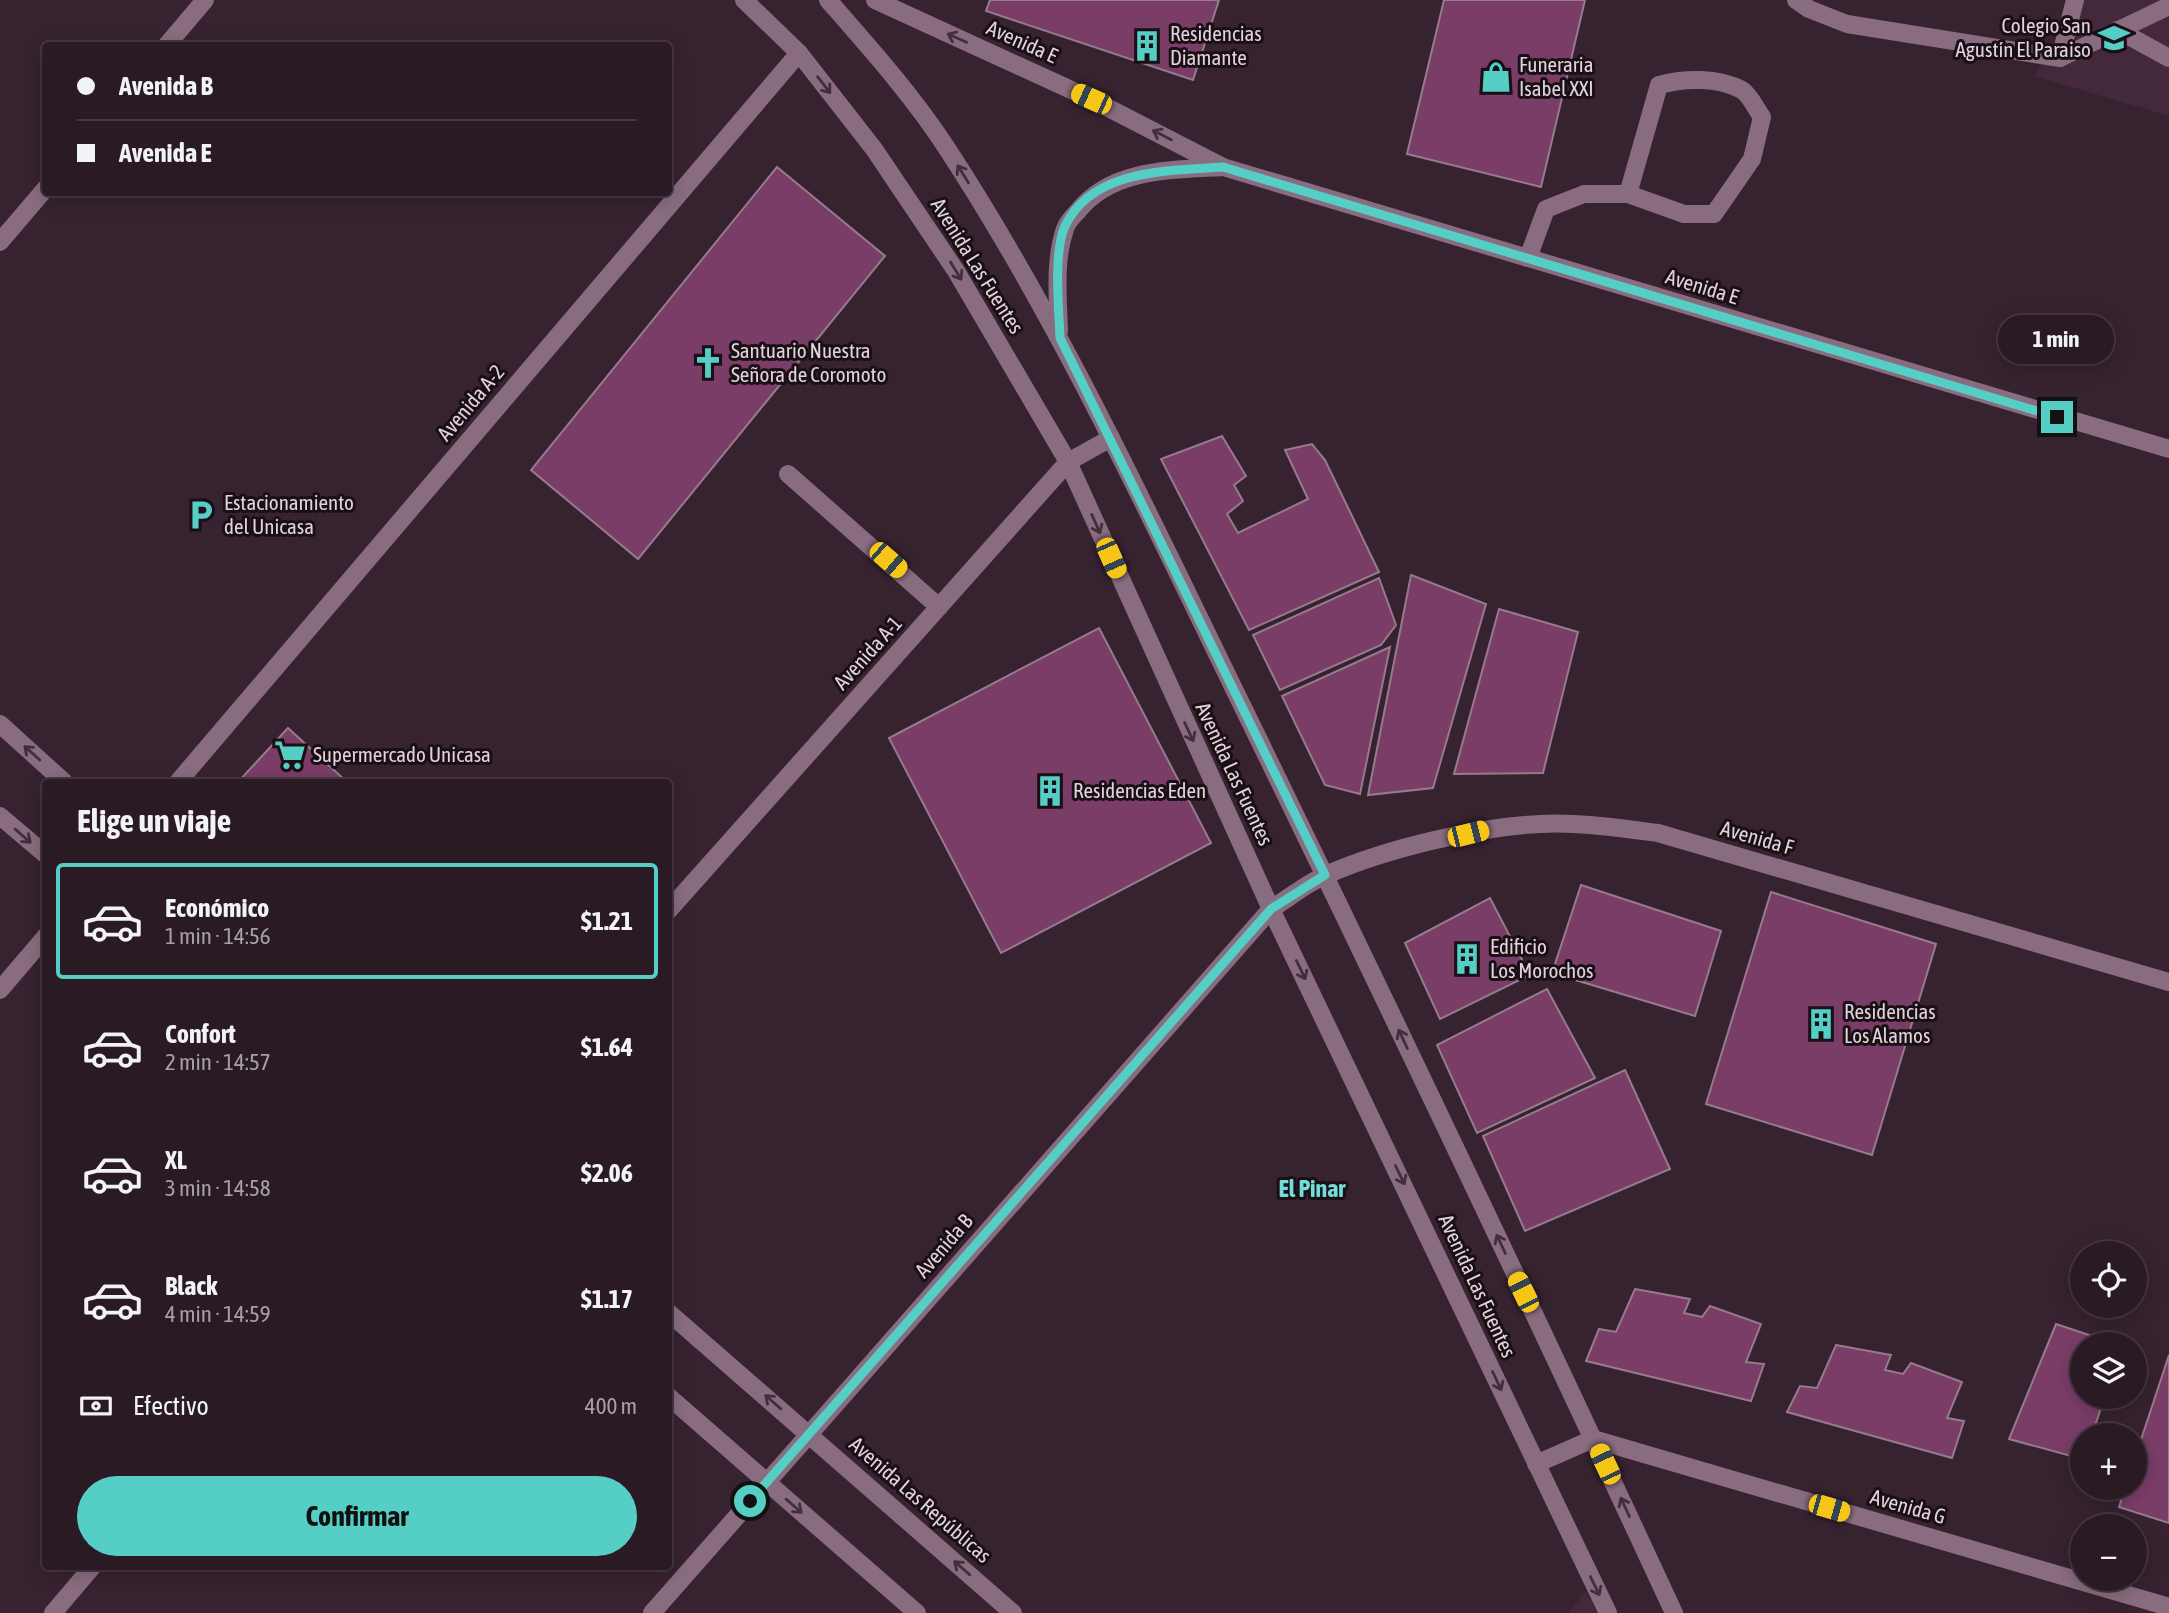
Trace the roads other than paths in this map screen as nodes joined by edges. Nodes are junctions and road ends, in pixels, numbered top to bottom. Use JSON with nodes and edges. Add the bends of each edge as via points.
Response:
{"nodes":[{"id":1,"x":205,"y":0,"type":"edge"},
{"id":2,"x":744,"y":0,"type":"edge"},
{"id":3,"x":828,"y":0,"type":"edge"},
{"id":4,"x":875,"y":0,"type":"edge"},
{"id":5,"x":1796,"y":0,"type":"edge"},
{"id":6,"x":2075,"y":0,"type":"edge"},
{"id":7,"x":2169,"y":6,"type":"edge"},
{"id":8,"x":2118,"y":30,"type":"junction"},
{"id":9,"x":169,"y":42,"type":"edge"},
{"id":10,"x":799,"y":53,"type":"junction"},
{"id":11,"x":2060,"y":58,"type":"junction"},
{"id":12,"x":2169,"y":58,"type":"edge"},
{"id":13,"x":1223,"y":167,"type":"junction"},
{"id":14,"x":42,"y":193,"type":"edge"},
{"id":15,"x":1628,"y":194,"type":"junction"},
{"id":16,"x":0,"y":242,"type":"edge"},
{"id":17,"x":1528,"y":258,"type":"junction"},
{"id":18,"x":1060,"y":338,"type":"junction"},
{"id":19,"x":1111,"y":438,"type":"junction"},
{"id":20,"x":2169,"y":449,"type":"edge"},
{"id":21,"x":1068,"y":462,"type":"junction"},
{"id":22,"x":788,"y":474,"type":"dead end"},
{"id":23,"x":939,"y":607,"type":"junction"},
{"id":24,"x":0,"y":724,"type":"edge"},
{"id":25,"x":61,"y":779,"type":"edge"},
{"id":26,"x":181,"y":779,"type":"edge"},
{"id":27,"x":0,"y":816,"type":"edge"},
{"id":28,"x":42,"y":852,"type":"edge"},
{"id":29,"x":1325,"y":875,"type":"junction"},
{"id":30,"x":672,"y":907,"type":"edge"},
{"id":31,"x":1271,"y":909,"type":"junction"},
{"id":32,"x":42,"y":941,"type":"edge"},
{"id":33,"x":2169,"y":982,"type":"edge"},
{"id":34,"x":0,"y":990,"type":"edge"},
{"id":35,"x":672,"y":1315,"type":"edge"},
{"id":36,"x":672,"y":1399,"type":"edge"},
{"id":37,"x":810,"y":1433,"type":"junction"},
{"id":38,"x":1593,"y":1439,"type":"junction"},
{"id":39,"x":1536,"y":1464,"type":"junction"},
{"id":40,"x":767,"y":1482,"type":"junction"},
{"id":41,"x":90,"y":1570,"type":"edge"},
{"id":42,"x":2169,"y":1607,"type":"edge"},
{"id":43,"x":52,"y":1613,"type":"edge"},
{"id":44,"x":652,"y":1613,"type":"edge"},
{"id":45,"x":917,"y":1613,"type":"edge"},
{"id":46,"x":1013,"y":1613,"type":"edge"},
{"id":47,"x":1608,"y":1613,"type":"edge"},
{"id":48,"x":1674,"y":1613,"type":"edge"}],
"edges":[{"from":1,"to":9,"type":"street"},
{"from":2,"to":10,"type":"street","name":"Avenida Las Fuentes"},
{"from":18,"to":3,"type":"street","name":"Avenida Las Fuentes","one_way":true,"via":[[946,147]]},
{"from":13,"to":4,"type":"street","name":"Avenida E","one_way":true,"via":[[1091,99]]},
{"from":5,"to":11,"type":"street","via":[[1847,23]]},
{"from":6,"to":11,"type":"street"},
{"from":7,"to":8,"type":"street"},
{"from":8,"to":11,"type":"street"},
{"from":8,"to":12,"type":"street"},
{"from":10,"to":21,"type":"street","name":"Avenida Las Fuentes","one_way":true,"via":[[874,149],[949,260]]},
{"from":10,"to":26,"type":"street","name":"Avenida A-2"},
{"from":13,"to":17,"type":"street","name":"Avenida E"},
{"from":13,"to":18,"type":"street","name":"Avenida E","via":[[1148,172],[1088,197],[1065,227],[1058,271]]},
{"from":14,"to":16,"type":"street"},
{"from":15,"to":15,"type":"street","via":[[1659,85],[1682,78],[1744,91],[1762,117],[1752,159],[1714,214],[1684,214]]},
{"from":15,"to":17,"type":"street","via":[[1584,194],[1546,209]]},
{"from":17,"to":20,"type":"street","name":"Avenida E"},
{"from":18,"to":19,"type":"street","name":"Avenida Las Fuentes"},
{"from":19,"to":21,"type":"street","name":"Avenida A-1"},
{"from":19,"to":29,"type":"street","name":"Avenida Las Fuentes"},
{"from":21,"to":23,"type":"street","name":"Avenida A-1"},
{"from":21,"to":31,"type":"street","name":"Avenida Las Fuentes","one_way":true},
{"from":22,"to":23,"type":"street"},
{"from":23,"to":30,"type":"street","name":"Avenida A-1"},
{"from":25,"to":24,"type":"street","one_way":true},
{"from":27,"to":28,"type":"street","one_way":true},
{"from":29,"to":31,"type":"street","name":"Avenida F"},
{"from":29,"to":33,"type":"street","name":"Avenida F","via":[[1489,829],[1597,825],[1658,833]]},
{"from":38,"to":29,"type":"street","name":"Avenida Las Fuentes","one_way":true},
{"from":31,"to":37,"type":"street","name":"Avenida B"},
{"from":31,"to":39,"type":"street","name":"Avenida Las Fuentes","one_way":true},
{"from":32,"to":34,"type":"street"},
{"from":37,"to":35,"type":"street","name":"Avenida Las Repúblicas","one_way":true},
{"from":36,"to":40,"type":"street"},
{"from":37,"to":40,"type":"street","name":"Avenida B"},
{"from":46,"to":37,"type":"street","name":"Avenida Las Repúblicas","one_way":true},
{"from":38,"to":39,"type":"street"},
{"from":38,"to":42,"type":"street","name":"Avenida G"},
{"from":48,"to":38,"type":"street","name":"Avenida Las Fuentes","one_way":true},
{"from":39,"to":47,"type":"street","name":"Avenida Las Fuentes","one_way":true},
{"from":40,"to":44,"type":"street","name":"Avenida B"},
{"from":40,"to":45,"type":"street","one_way":true},
{"from":41,"to":43,"type":"street"}]}
